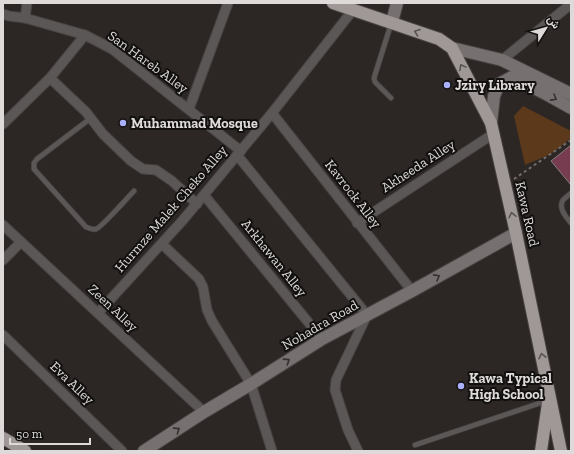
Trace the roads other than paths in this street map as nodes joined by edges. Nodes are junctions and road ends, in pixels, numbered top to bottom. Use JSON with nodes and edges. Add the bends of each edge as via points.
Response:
{"nodes":[{"id":1,"x":27,"y":3,"type":"edge"},
{"id":2,"x":228,"y":3,"type":"edge"},
{"id":3,"x":334,"y":3,"type":"edge"},
{"id":4,"x":397,"y":3,"type":"edge"},
{"id":5,"x":571,"y":4,"type":"edge"},
{"id":6,"x":353,"y":10,"type":"junction"},
{"id":7,"x":3,"y":14,"type":"edge"},
{"id":8,"x":25,"y":18,"type":"junction"},
{"id":9,"x":392,"y":22,"type":"junction"},
{"id":10,"x":85,"y":35,"type":"junction"},
{"id":11,"x":452,"y":48,"type":"junction"},
{"id":12,"x":502,"y":60,"type":"junction"},
{"id":13,"x":50,"y":78,"type":"junction"},
{"id":14,"x":571,"y":94,"type":"edge"},
{"id":15,"x":391,"y":98,"type":"dead end"},
{"id":16,"x":571,"y":108,"type":"edge"},
{"id":17,"x":189,"y":109,"type":"junction"},
{"id":18,"x":272,"y":113,"type":"junction"},
{"id":19,"x":91,"y":118,"type":"junction"},
{"id":20,"x":3,"y":124,"type":"edge"},
{"id":21,"x":492,"y":128,"type":"junction"},
{"id":22,"x":239,"y":153,"type":"junction"},
{"id":23,"x":134,"y":191,"type":"dead end"},
{"id":24,"x":571,"y":194,"type":"edge"},
{"id":25,"x":204,"y":195,"type":"junction"},
{"id":26,"x":197,"y":204,"type":"junction"},
{"id":27,"x":358,"y":222,"type":"junction"},
{"id":28,"x":571,"y":223,"type":"edge"},
{"id":29,"x":3,"y":225,"type":"edge"},
{"id":30,"x":516,"y":233,"type":"junction"},
{"id":31,"x":20,"y":242,"type":"junction"},
{"id":32,"x":162,"y":244,"type":"junction"},
{"id":33,"x":3,"y":260,"type":"edge"},
{"id":34,"x":412,"y":292,"type":"junction"},
{"id":35,"x":98,"y":313,"type":"junction"},
{"id":36,"x":367,"y":315,"type":"junction"},
{"id":37,"x":3,"y":335,"type":"edge"},
{"id":38,"x":322,"y":338,"type":"junction"},
{"id":39,"x":251,"y":384,"type":"junction"},
{"id":40,"x":549,"y":398,"type":"junction"},
{"id":41,"x":204,"y":412,"type":"junction"},
{"id":42,"x":3,"y":438,"type":"edge"},
{"id":43,"x":415,"y":445,"type":"dead end"},
{"id":44,"x":25,"y":451,"type":"edge"},
{"id":45,"x":122,"y":451,"type":"edge"},
{"id":46,"x":144,"y":451,"type":"edge"},
{"id":47,"x":272,"y":451,"type":"edge"},
{"id":48,"x":358,"y":451,"type":"edge"},
{"id":49,"x":541,"y":451,"type":"edge"},
{"id":50,"x":561,"y":451,"type":"edge"}],
"edges":[{"from":1,"to":8,"type":"street"},
{"from":2,"to":17,"type":"street"},
{"from":3,"to":6,"type":"highway"},
{"from":4,"to":9,"type":"street"},
{"from":5,"to":12,"type":"street"},
{"from":6,"to":9,"type":"highway"},
{"from":6,"to":18,"type":"street","name":"Hurmze Malek Cheko Alley"},
{"from":7,"to":8,"type":"street","name":"San Hareb Alley"},
{"from":8,"to":10,"type":"street","name":"San Hareb Alley"},
{"from":11,"to":9,"type":"highway","one_way":true,"via":[[439,39]]},
{"from":9,"to":15,"type":"lane","via":[[374,78]]},
{"from":10,"to":13,"type":"street"},
{"from":10,"to":17,"type":"street","name":"San Hareb Alley","via":[[112,49]]},
{"from":11,"to":12,"type":"street"},
{"from":21,"to":11,"type":"highway","name":"Kawa Road","one_way":true},
{"from":12,"to":14,"type":"street"},
{"from":13,"to":19,"type":"street"},
{"from":13,"to":20,"type":"street"},
{"from":21,"to":16,"type":"street","one_way":true,"via":[[494,96],[499,84],[512,77]]},
{"from":17,"to":22,"type":"street","name":"San Hareb Alley"},
{"from":18,"to":22,"type":"street","name":"Hurmze Malek Cheko Alley"},
{"from":18,"to":27,"type":"street","name":"Kavrock Alley"},
{"from":19,"to":23,"type":"lane","via":[[37,159],[34,169],[86,227],[91,229],[96,229],[102,224]]},
{"from":19,"to":26,"type":"street","via":[[102,134],[131,161],[143,170],[156,170]]},
{"from":21,"to":27,"type":"street","name":"Akheeda Alley"},
{"from":30,"to":21,"type":"highway","name":"Kawa Road","one_way":true},
{"from":22,"to":25,"type":"street","name":"Hurmze Malek Cheko Alley"},
{"from":22,"to":36,"type":"street","name":"San Hareb Alley"},
{"from":24,"to":28,"type":"lane","via":[[563,200],[561,207]]},
{"from":25,"to":26,"type":"street","name":"Hurmze Malek Cheko Alley"},
{"from":25,"to":38,"type":"street","name":"Arkhawan Alley"},
{"from":26,"to":32,"type":"street","name":"Hurmze Malek Cheko Alley"},
{"from":27,"to":34,"type":"street","name":"Kavrock Alley"},
{"from":29,"to":31,"type":"street","name":"Zeen Alley"},
{"from":34,"to":30,"type":"street","name":"Nohadra Road","one_way":true},
{"from":40,"to":30,"type":"highway","name":"Kawa Road","one_way":true},
{"from":31,"to":33,"type":"street"},
{"from":31,"to":35,"type":"street","name":"Zeen Alley"},
{"from":32,"to":35,"type":"street","name":"Hurmze Malek Cheko Alley"},
{"from":32,"to":39,"type":"street","via":[[199,279],[212,321]]},
{"from":34,"to":36,"type":"street","name":"Nohadra Road"},
{"from":35,"to":41,"type":"street","name":"Zeen Alley"},
{"from":36,"to":38,"type":"street","name":"Nohadra Road"},
{"from":36,"to":48,"type":"street","via":[[336,380],[335,390]]},
{"from":37,"to":45,"type":"street","name":"Eva Alley"},
{"from":39,"to":38,"type":"street","name":"Nohadra Road","one_way":true},
{"from":39,"to":41,"type":"street","name":"Nohadra Road"},
{"from":39,"to":47,"type":"street"},
{"from":40,"to":43,"type":"lane"},
{"from":40,"to":49,"type":"highway","name":"Kawa Road"},
{"from":40,"to":50,"type":"highway","name":"Kawa Road"},
{"from":46,"to":41,"type":"street","name":"Nohadra Road","one_way":true},
{"from":42,"to":44,"type":"highway"}]}
